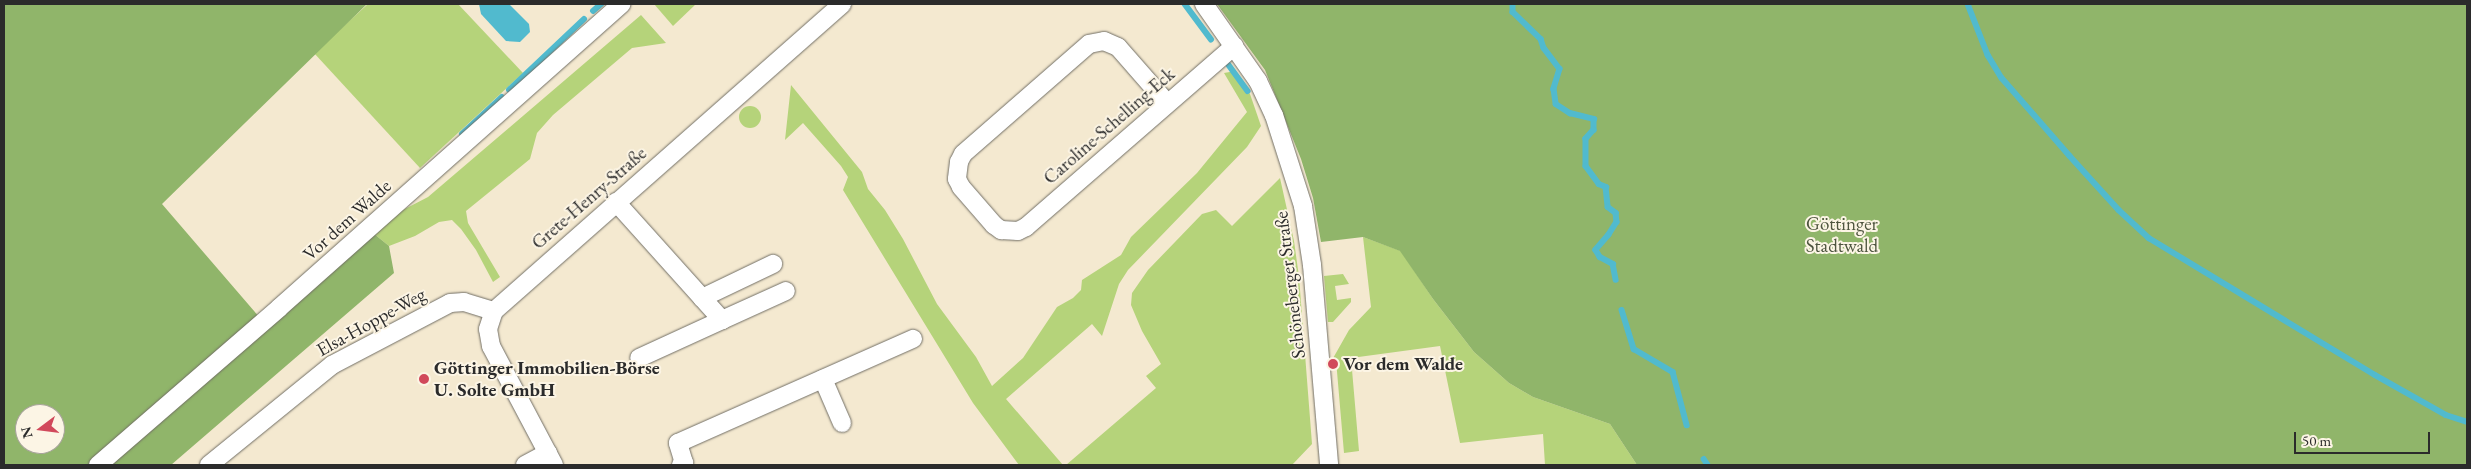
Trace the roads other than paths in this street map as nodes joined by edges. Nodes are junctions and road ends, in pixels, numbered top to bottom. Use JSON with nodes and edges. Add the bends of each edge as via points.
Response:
{"nodes":[{"id":1,"x":621,"y":4,"type":"edge"},
{"id":2,"x":842,"y":4,"type":"edge"},
{"id":3,"x":1204,"y":4,"type":"edge"},
{"id":4,"x":1234,"y":46,"type":"junction"},
{"id":5,"x":1167,"y":103,"type":"junction"},
{"id":6,"x":616,"y":202,"type":"junction"},
{"id":7,"x":773,"y":264,"type":"dead end"},
{"id":8,"x":786,"y":291,"type":"dead end"},
{"id":9,"x":702,"y":298,"type":"junction"},
{"id":10,"x":494,"y":311,"type":"junction"},
{"id":11,"x":722,"y":320,"type":"junction"},
{"id":12,"x":912,"y":339,"type":"dead end"},
{"id":13,"x":639,"y":358,"type":"dead end"},
{"id":14,"x":823,"y":379,"type":"junction"},
{"id":15,"x":842,"y":423,"type":"dead end"},
{"id":16,"x":551,"y":459,"type":"edge"},
{"id":17,"x":98,"y":465,"type":"edge"},
{"id":18,"x":209,"y":465,"type":"edge"},
{"id":19,"x":525,"y":465,"type":"edge"},
{"id":20,"x":681,"y":465,"type":"edge"},
{"id":21,"x":1329,"y":465,"type":"edge"}],
"edges":[{"from":1,"to":17,"type":"street","name":"Vor dem Walde","via":[[280,308]]},
{"from":2,"to":6,"type":"street","name":"Grete-Henry-Straße"},
{"from":3,"to":4,"type":"street","name":"Schöneberger Straße"},
{"from":4,"to":5,"type":"street","name":"Caroline-Schelling-Eck"},
{"from":4,"to":21,"type":"street","name":"Schöneberger Straße","via":[[1258,81],[1274,115],[1303,206],[1310,240]]},
{"from":5,"to":5,"type":"street","name":"Caroline-Schelling-Eck","via":[[1026,227],[1010,232],[1001,230],[960,188],[957,179],[963,154],[1083,48],[1096,41],[1118,47]]},
{"from":6,"to":9,"type":"street"},
{"from":6,"to":10,"type":"street","name":"Grete-Henry-Straße"},
{"from":7,"to":9,"type":"street"},
{"from":8,"to":11,"type":"street"},
{"from":9,"to":11,"type":"street"},
{"from":10,"to":16,"type":"street","via":[[488,329],[491,346]]},
{"from":10,"to":18,"type":"street","name":"Elsa-Hoppe-Weg","via":[[464,302],[450,303],[332,365]]},
{"from":11,"to":13,"type":"street"},
{"from":12,"to":14,"type":"street"},
{"from":14,"to":15,"type":"street"},
{"from":14,"to":20,"type":"street","via":[[678,443],[684,463]]},
{"from":16,"to":19,"type":"street"}]}
